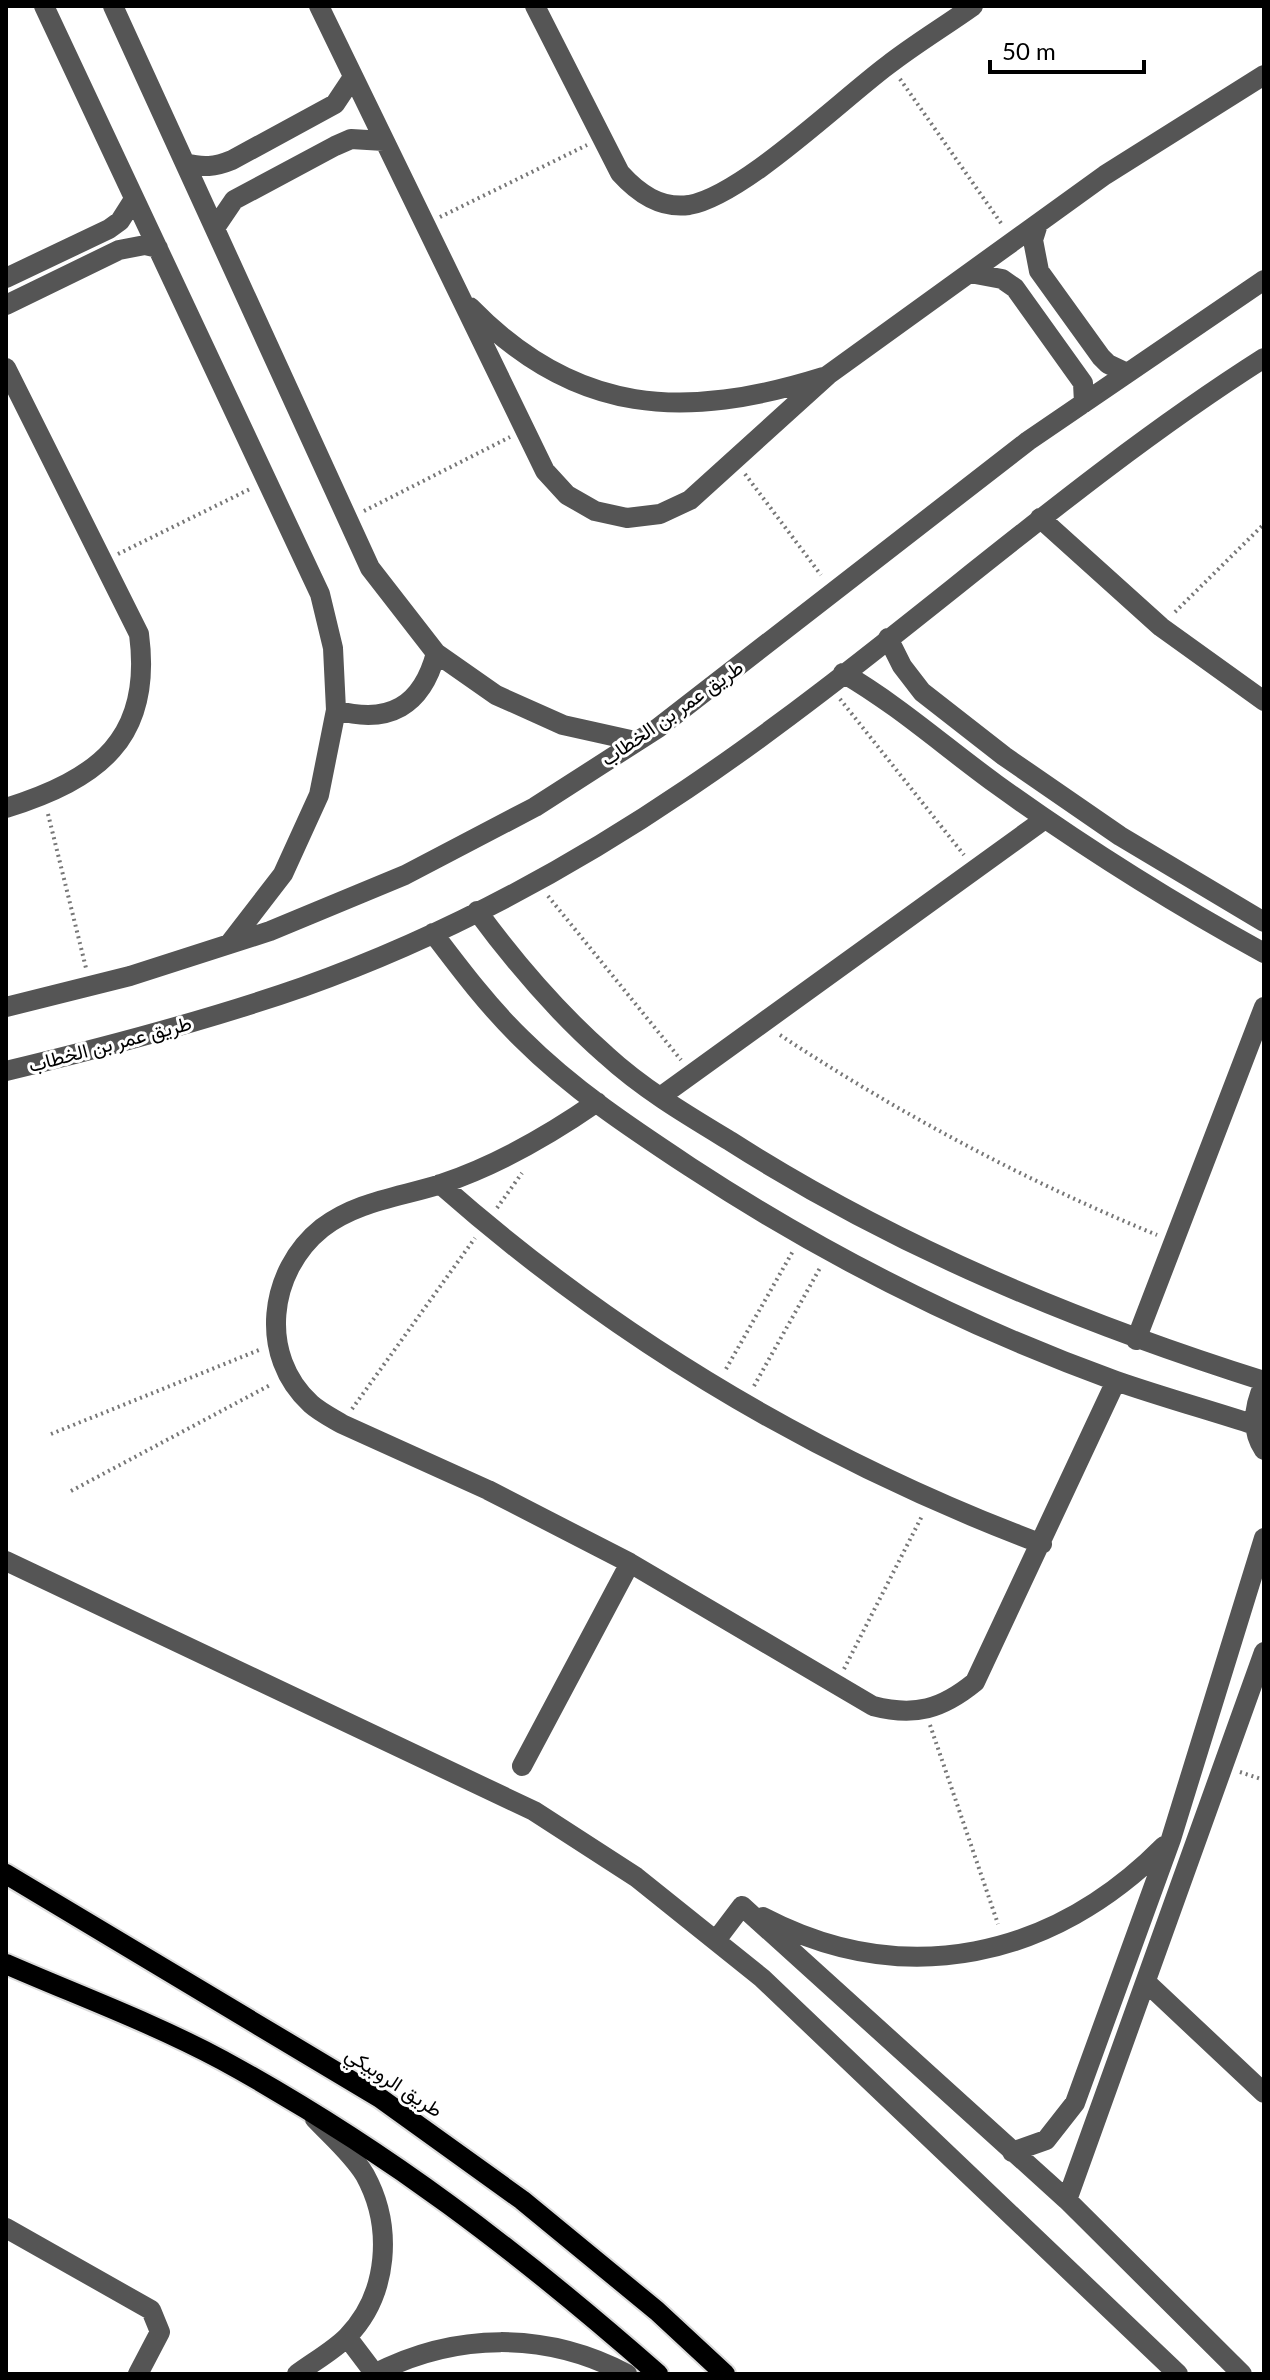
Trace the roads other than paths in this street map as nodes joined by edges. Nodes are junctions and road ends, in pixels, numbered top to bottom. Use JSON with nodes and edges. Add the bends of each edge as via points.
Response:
{"nodes":[{"id":1,"x":44,"y":6,"type":"edge"},
{"id":2,"x":113,"y":6,"type":"edge"},
{"id":3,"x":319,"y":6,"type":"edge"},
{"id":4,"x":535,"y":6,"type":"edge"},
{"id":5,"x":973,"y":6,"type":"edge"},
{"id":6,"x":1264,"y":75,"type":"edge"},
{"id":7,"x":353,"y":77,"type":"junction"},
{"id":8,"x":384,"y":141,"type":"junction"},
{"id":9,"x":185,"y":163,"type":"junction"},
{"id":10,"x":134,"y":199,"type":"junction"},
{"id":11,"x":1038,"y":224,"type":"junction"},
{"id":12,"x":215,"y":228,"type":"junction"},
{"id":13,"x":158,"y":248,"type":"junction"},
{"id":14,"x":970,"y":273,"type":"junction"},
{"id":15,"x":6,"y":278,"type":"edge"},
{"id":16,"x":1264,"y":280,"type":"edge"},
{"id":17,"x":456,"y":293,"type":"junction"},
{"id":18,"x":6,"y":305,"type":"edge"},
{"id":19,"x":1264,"y":358,"type":"edge"},
{"id":20,"x":6,"y":368,"type":"edge"},
{"id":21,"x":1127,"y":373,"type":"junction"},
{"id":22,"x":828,"y":375,"type":"junction"},
{"id":23,"x":1084,"y":403,"type":"junction"},
{"id":24,"x":1040,"y":518,"type":"junction"},
{"id":25,"x":888,"y":638,"type":"junction"},
{"id":26,"x":436,"y":653,"type":"junction"},
{"id":27,"x":836,"y":679,"type":"junction"},
{"id":28,"x":1264,"y":701,"type":"edge"},
{"id":29,"x":336,"y":710,"type":"junction"},
{"id":30,"x":635,"y":741,"type":"junction"},
{"id":31,"x":6,"y":808,"type":"edge"},
{"id":32,"x":1045,"y":819,"type":"junction"},
{"id":33,"x":477,"y":911,"type":"junction"},
{"id":34,"x":1264,"y":922,"type":"edge"},
{"id":35,"x":433,"y":933,"type":"junction"},
{"id":36,"x":229,"y":944,"type":"junction"},
{"id":37,"x":1264,"y":953,"type":"edge"},
{"id":38,"x":6,"y":1007,"type":"edge"},
{"id":39,"x":1264,"y":1007,"type":"edge"},
{"id":40,"x":6,"y":1071,"type":"edge"},
{"id":41,"x":660,"y":1097,"type":"junction"},
{"id":42,"x":597,"y":1102,"type":"junction"},
{"id":43,"x":440,"y":1184,"type":"junction"},
{"id":44,"x":1136,"y":1340,"type":"junction"},
{"id":45,"x":1116,"y":1381,"type":"junction"},
{"id":46,"x":1264,"y":1382,"type":"edge"},
{"id":47,"x":1255,"y":1425,"type":"junction"},
{"id":48,"x":1264,"y":1450,"type":"edge"},
{"id":49,"x":1264,"y":1538,"type":"edge"},
{"id":50,"x":1042,"y":1544,"type":"junction"},
{"id":51,"x":6,"y":1561,"type":"edge"},
{"id":52,"x":630,"y":1563,"type":"junction"},
{"id":53,"x":1264,"y":1652,"type":"edge"},
{"id":54,"x":522,"y":1766,"type":"dead end"},
{"id":55,"x":1171,"y":1839,"type":"junction"},
{"id":56,"x":6,"y":1874,"type":"edge"},
{"id":57,"x":742,"y":1906,"type":"junction"},
{"id":58,"x":717,"y":1939,"type":"junction"},
{"id":59,"x":6,"y":1964,"type":"edge"},
{"id":60,"x":1147,"y":1983,"type":"junction"},
{"id":61,"x":1264,"y":2093,"type":"edge"},
{"id":62,"x":301,"y":2105,"type":"junction"},
{"id":63,"x":1012,"y":2152,"type":"junction"},
{"id":64,"x":1067,"y":2200,"type":"junction"},
{"id":65,"x":6,"y":2228,"type":"edge"},
{"id":66,"x":347,"y":2337,"type":"junction"},
{"id":67,"x":138,"y":2374,"type":"edge"},
{"id":68,"x":297,"y":2374,"type":"edge"},
{"id":69,"x":374,"y":2374,"type":"edge"},
{"id":70,"x":627,"y":2374,"type":"edge"},
{"id":71,"x":658,"y":2374,"type":"edge"},
{"id":72,"x":725,"y":2374,"type":"edge"},
{"id":73,"x":1178,"y":2374,"type":"edge"},
{"id":74,"x":1242,"y":2374,"type":"edge"}],
"edges":[{"from":1,"to":10,"type":"street"},
{"from":2,"to":9,"type":"street"},
{"from":3,"to":7,"type":"street"},
{"from":4,"to":5,"type":"street","via":[[620,173],[637,192],[660,203],[685,205],[710,200],[768,161],[889,64]]},
{"from":6,"to":11,"type":"street","via":[[1105,175]]},
{"from":7,"to":8,"type":"street"},
{"from":7,"to":9,"type":"street","via":[[335,104],[232,160],[217,166]]},
{"from":8,"to":12,"type":"street","via":[[351,139],[335,146],[234,200]]},
{"from":8,"to":17,"type":"street"},
{"from":9,"to":12,"type":"street"},
{"from":10,"to":13,"type":"street"},
{"from":10,"to":15,"type":"street","via":[[109,229]]},
{"from":11,"to":14,"type":"street"},
{"from":11,"to":21,"type":"street","via":[[1033,248],[1039,271],[1101,357]]},
{"from":12,"to":26,"type":"street","via":[[370,568]]},
{"from":13,"to":18,"type":"street","via":[[131,245]]},
{"from":13,"to":29,"type":"street","via":[[320,594],[333,648]]},
{"from":14,"to":22,"type":"street"},
{"from":14,"to":23,"type":"street","via":[[1002,279],[1015,288],[1083,383]]},
{"from":16,"to":21,"type":"street","name":"طريق عمر بن الخطاب"},
{"from":17,"to":22,"type":"street","via":[[497,334],[545,368],[599,391],[656,403],[715,403]]},
{"from":17,"to":22,"type":"street","via":[[545,471],[567,495],[595,511],[627,518],[660,514],[690,500]]},
{"from":19,"to":24,"type":"street","name":"طريق عمر بن الخطاب"},
{"from":20,"to":31,"type":"street","via":[[139,634],[144,668],[139,703],[125,735],[103,762],[75,782]]},
{"from":21,"to":23,"type":"street","name":"طريق عمر بن الخطاب"},
{"from":23,"to":30,"type":"street","name":"طريق عمر بن الخطاب","via":[[718,684]]},
{"from":24,"to":25,"type":"street","name":"طريق عمر بن الخطاب"},
{"from":24,"to":28,"type":"street","via":[[1161,627]]},
{"from":25,"to":27,"type":"street","name":"طريق عمر بن الخطاب"},
{"from":25,"to":34,"type":"street","via":[[922,692],[1004,756],[1120,836]]},
{"from":26,"to":29,"type":"street","via":[[418,694],[401,708],[358,716]]},
{"from":26,"to":30,"type":"street","via":[[510,701],[563,725]]},
{"from":27,"to":32,"type":"street","via":[[903,712]]},
{"from":27,"to":33,"type":"street","name":"طريق عمر بن الخطاب","via":[[686,789]]},
{"from":29,"to":36,"type":"street","via":[[319,795],[283,874]]},
{"from":30,"to":36,"type":"street","name":"طريق عمر بن الخطاب","via":[[535,807],[405,875]]},
{"from":32,"to":37,"type":"street"},
{"from":32,"to":41,"type":"street"},
{"from":33,"to":35,"type":"street","name":"طريق عمر بن الخطاب"},
{"from":33,"to":41,"type":"street","via":[[560,1012]]},
{"from":35,"to":40,"type":"street","name":"طريق عمر بن الخطاب","via":[[305,986],[159,1033]]},
{"from":35,"to":42,"type":"street","via":[[522,1039]]},
{"from":36,"to":38,"type":"street","name":"طريق عمر بن الخطاب"},
{"from":39,"to":44,"type":"street"},
{"from":41,"to":44,"type":"street","via":[[775,1170],[894,1235]]},
{"from":42,"to":43,"type":"street","via":[[549,1136]]},
{"from":42,"to":45,"type":"street","via":[[734,1196],[830,1251],[996,1332]]},
{"from":43,"to":50,"type":"street","via":[[597,1311],[715,1389],[854,1464]]},
{"from":43,"to":52,"type":"street","via":[[359,1206],[322,1228],[292,1259],[276,1299],[276,1343],[288,1376],[311,1404],[342,1424],[488,1490]]},
{"from":44,"to":46,"type":"street"},
{"from":45,"to":47,"type":"street"},
{"from":45,"to":50,"type":"street"},
{"from":46,"to":47,"type":"street"},
{"from":47,"to":48,"type":"street"},
{"from":49,"to":55,"type":"street"},
{"from":50,"to":52,"type":"street","via":[[975,1682],[953,1701],[899,1713],[873,1706]]},
{"from":51,"to":58,"type":"street","via":[[534,1811],[636,1877]]},
{"from":52,"to":54,"type":"street"},
{"from":53,"to":60,"type":"street"},
{"from":55,"to":57,"type":"street","via":[[1104,1897],[1052,1926],[1005,1944],[936,1958],[882,1956],[803,1935]]},
{"from":55,"to":63,"type":"street","via":[[1075,2103],[1046,2140]]},
{"from":56,"to":72,"type":"main road","name":"طريق الروبيكي","via":[[380,2098],[522,2200]]},
{"from":57,"to":58,"type":"street"},
{"from":57,"to":63,"type":"street"},
{"from":58,"to":73,"type":"street"},
{"from":59,"to":62,"type":"main road","via":[[218,2058]]},
{"from":60,"to":61,"type":"street"},
{"from":60,"to":64,"type":"street"},
{"from":62,"to":66,"type":"street","via":[[364,2173],[383,2228],[377,2287]]},
{"from":62,"to":71,"type":"main road","via":[[448,2201]]},
{"from":63,"to":64,"type":"street"},
{"from":64,"to":74,"type":"street"},
{"from":65,"to":67,"type":"street","via":[[151,2310],[160,2332]]},
{"from":66,"to":68,"type":"street"},
{"from":66,"to":69,"type":"street"},
{"from":69,"to":70,"type":"street","via":[[425,2352],[507,2341],[562,2348]]}]}
